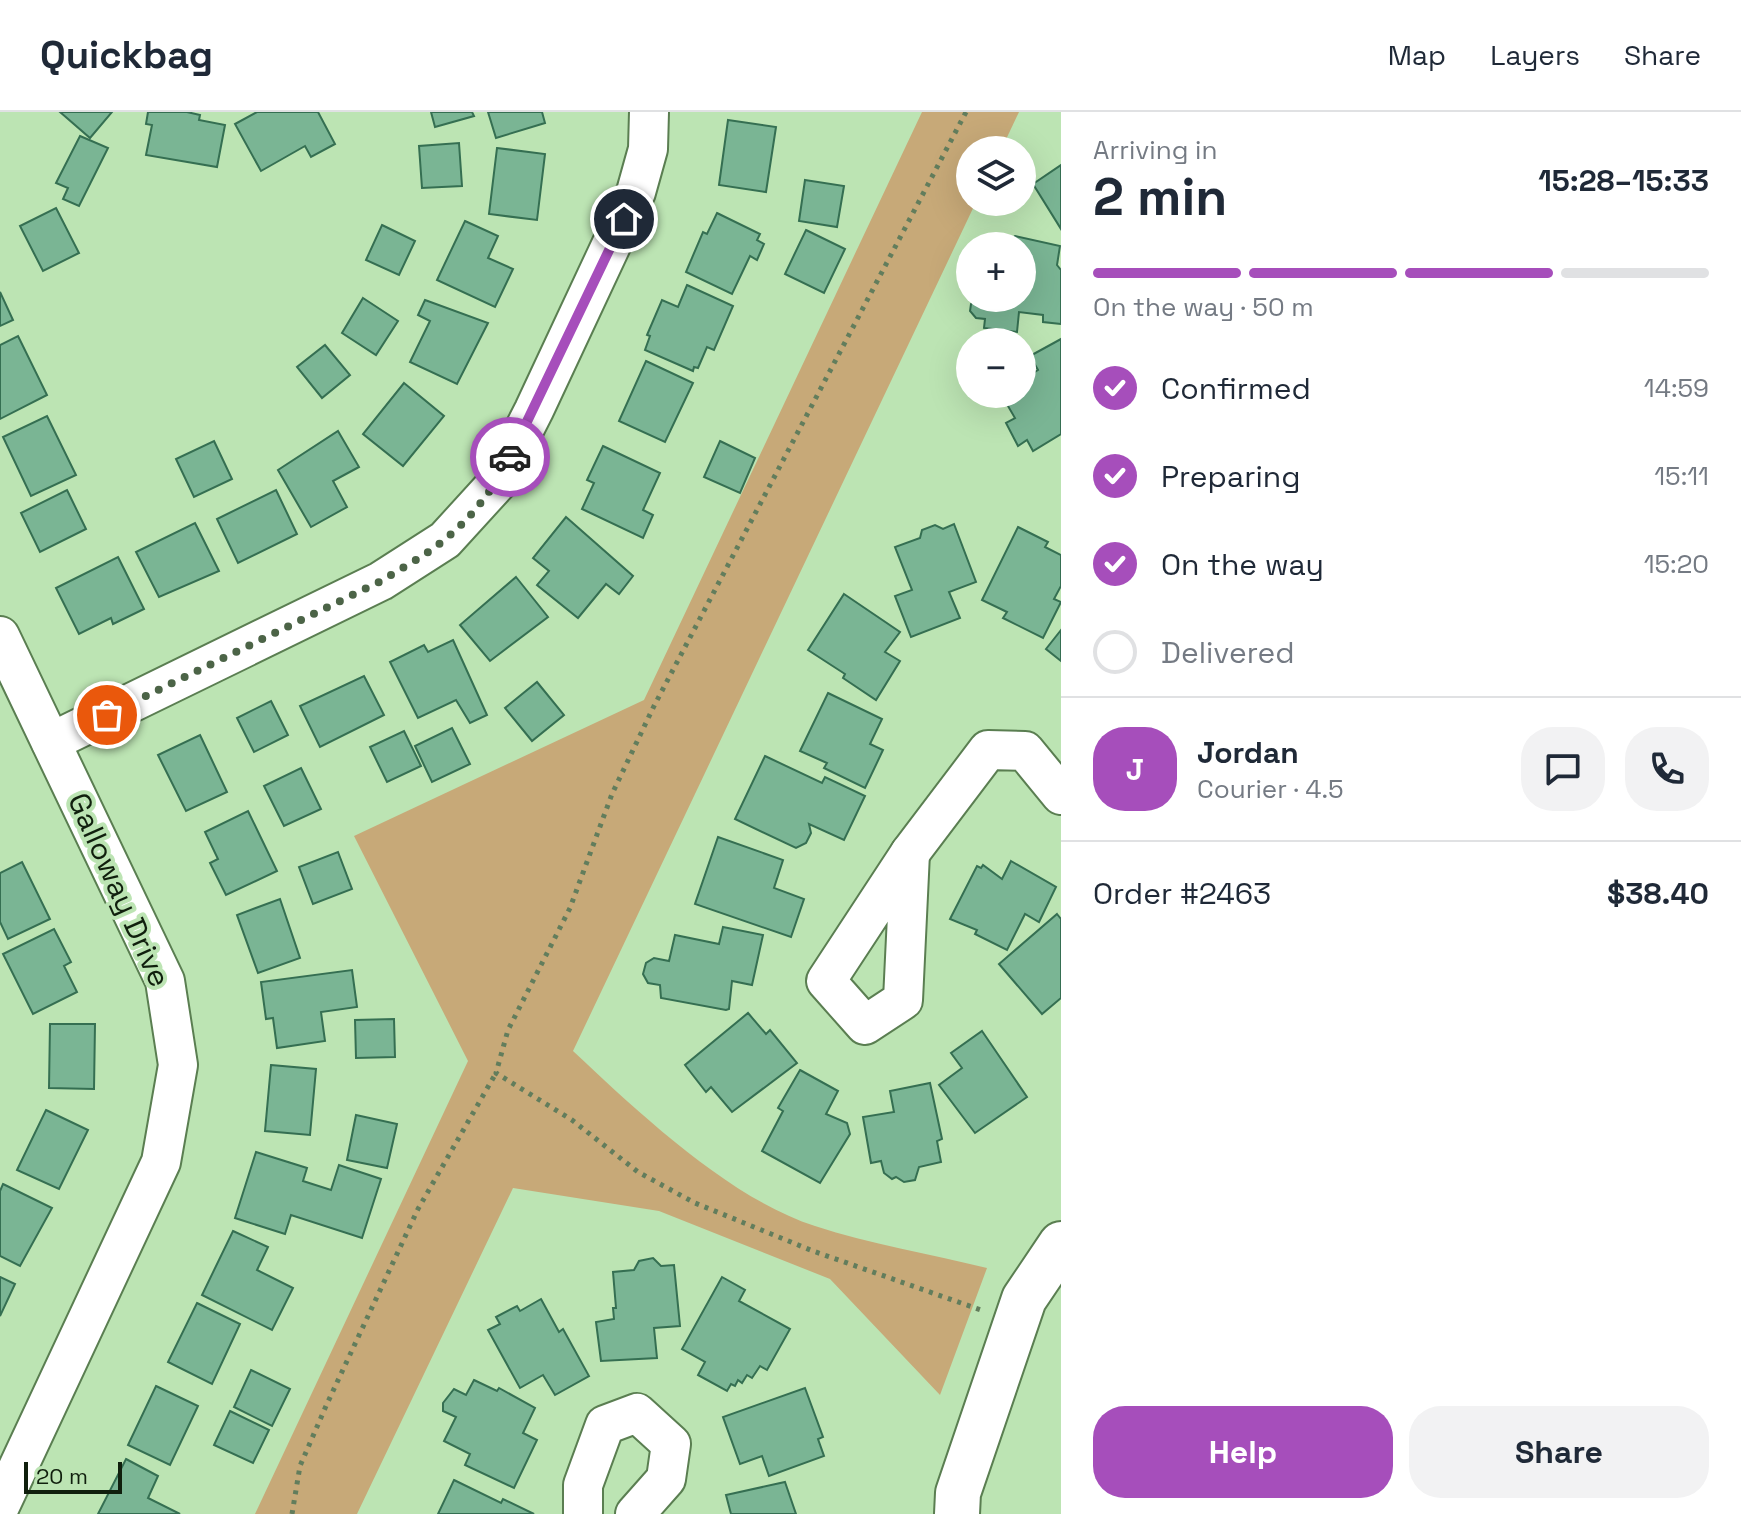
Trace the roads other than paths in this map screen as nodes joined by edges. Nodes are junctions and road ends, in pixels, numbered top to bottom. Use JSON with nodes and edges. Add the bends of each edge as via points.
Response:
{"nodes":[{"id":1,"x":649,"y":112,"type":"edge"},
{"id":2,"x":0,"y":636,"type":"edge"},
{"id":3,"x":51,"y":742,"type":"junction"},
{"id":4,"x":1061,"y":795,"type":"edge"},
{"id":5,"x":910,"y":853,"type":"dead end"},
{"id":6,"x":1061,"y":1244,"type":"edge"},
{"id":7,"x":0,"y":1506,"type":"edge"},
{"id":8,"x":583,"y":1514,"type":"edge"},
{"id":9,"x":635,"y":1514,"type":"edge"},
{"id":10,"x":957,"y":1514,"type":"edge"}],
"edges":[{"from":1,"to":3,"type":"street","via":[[648,149],[636,192],[534,410],[497,483],[445,540],[381,581]]},
{"from":2,"to":3,"type":"street","name":"Galloway Drive"},
{"from":3,"to":7,"type":"street","name":"Galloway Drive","via":[[165,981],[178,1065],[161,1162]]},
{"from":4,"to":5,"type":"street","via":[[1025,751],[988,750]]},
{"from":6,"to":10,"type":"street","via":[[1015,1322],[958,1493]]},
{"from":8,"to":9,"type":"street","via":[[583,1485],[605,1425],[637,1413],[671,1444],[666,1479]]}]}
